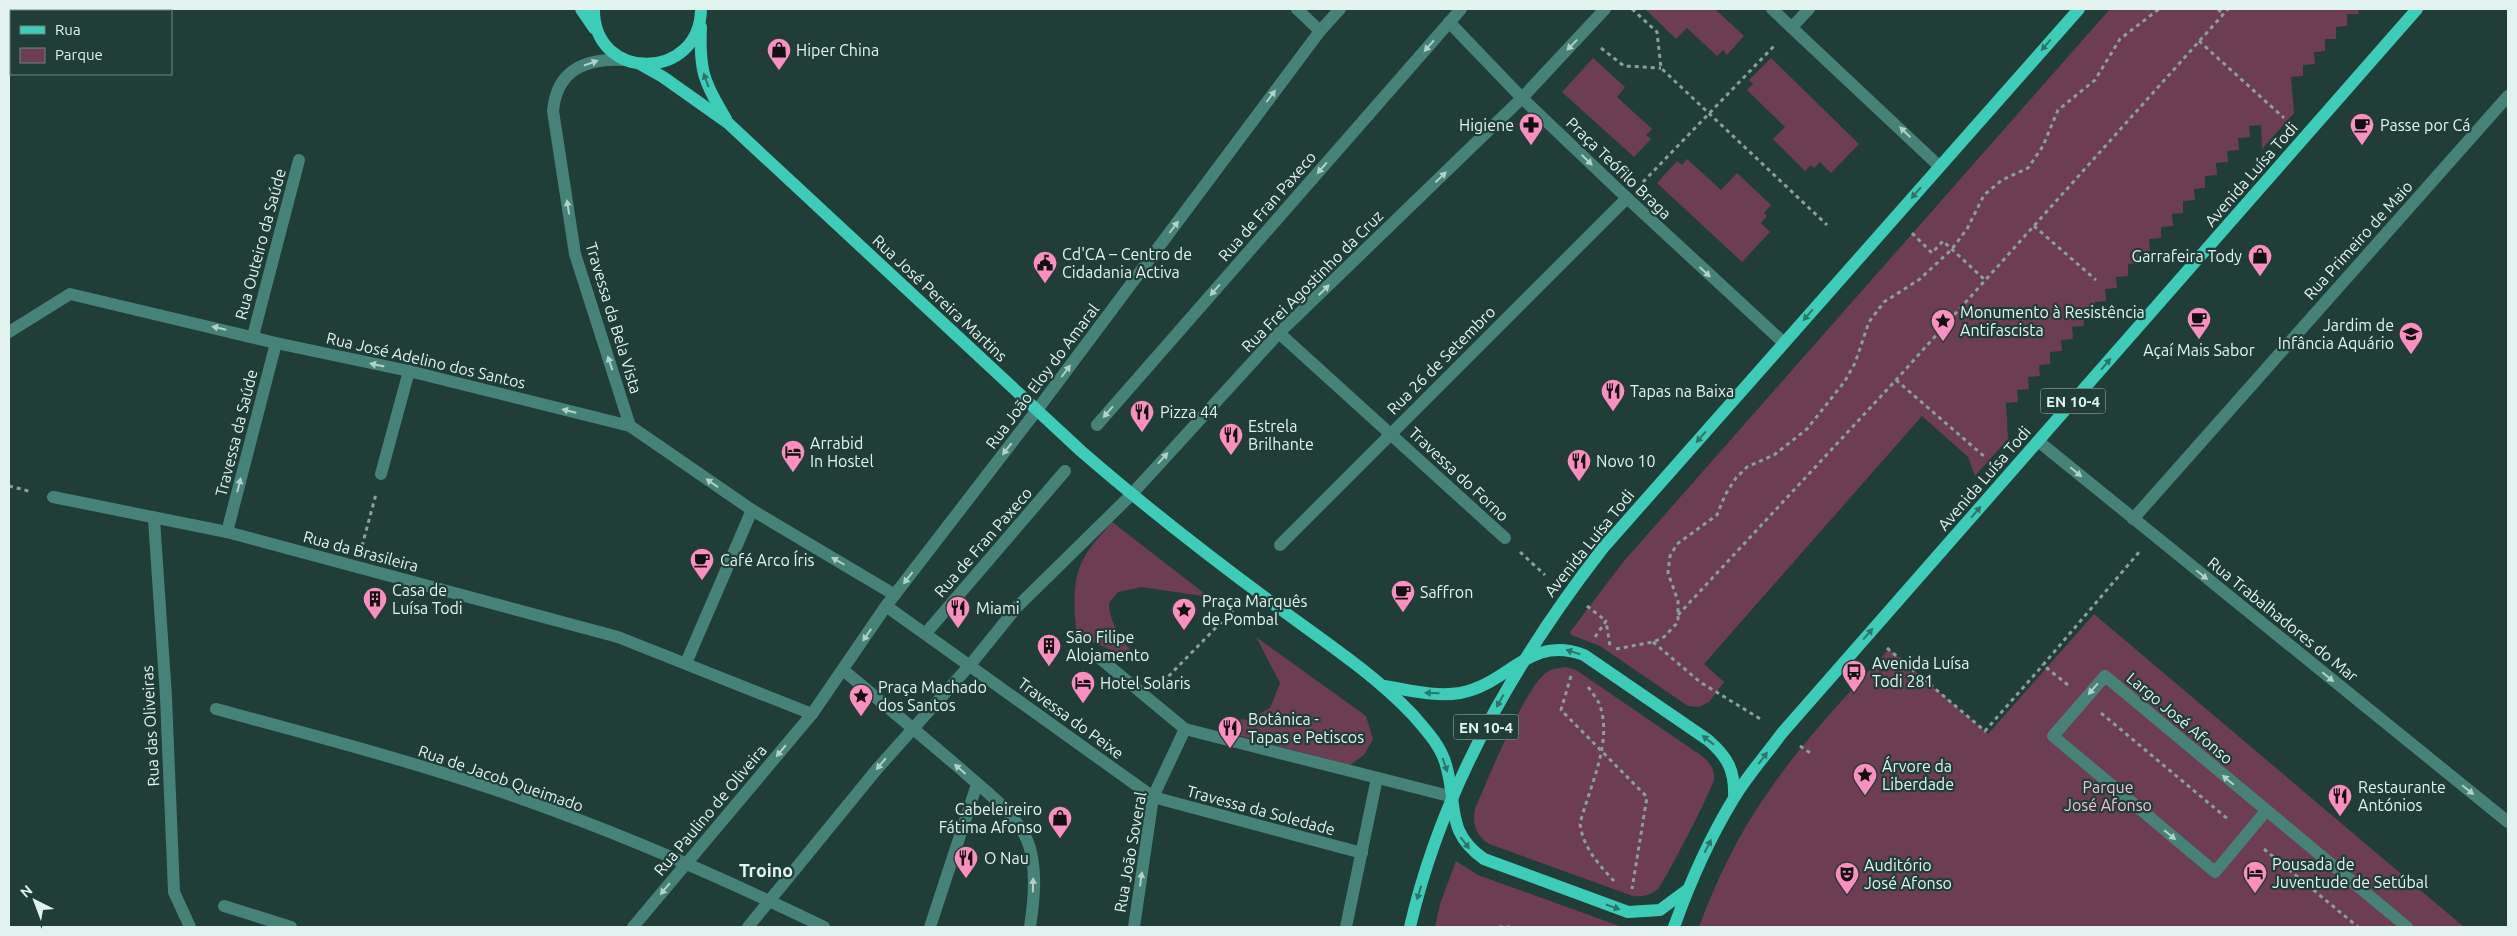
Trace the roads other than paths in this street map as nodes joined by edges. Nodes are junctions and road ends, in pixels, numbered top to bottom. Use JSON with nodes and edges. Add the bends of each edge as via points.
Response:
{"nodes":[{"id":1,"x":581,"y":9,"type":"edge"},
{"id":2,"x":594,"y":9,"type":"edge"},
{"id":3,"x":1297,"y":9,"type":"edge"},
{"id":4,"x":1340,"y":9,"type":"edge"},
{"id":5,"x":1461,"y":9,"type":"edge"},
{"id":6,"x":1605,"y":9,"type":"edge"},
{"id":7,"x":1772,"y":9,"type":"edge"},
{"id":8,"x":1809,"y":9,"type":"edge"},
{"id":9,"x":2079,"y":9,"type":"edge"},
{"id":10,"x":2417,"y":9,"type":"edge"},
{"id":11,"x":701,"y":14,"type":"edge"},
{"id":12,"x":1450,"y":22,"type":"junction"},
{"id":13,"x":1792,"y":27,"type":"junction"},
{"id":14,"x":1320,"y":31,"type":"junction"},
{"id":15,"x":600,"y":36,"type":"junction"},
{"id":16,"x":624,"y":60,"type":"junction"},
{"id":17,"x":640,"y":64,"type":"junction"},
{"id":18,"x":2508,"y":96,"type":"edge"},
{"id":19,"x":1522,"y":98,"type":"junction"},
{"id":20,"x":728,"y":123,"type":"junction"},
{"id":21,"x":299,"y":160,"type":"dead end"},
{"id":22,"x":1939,"y":166,"type":"junction"},
{"id":23,"x":1626,"y":198,"type":"junction"},
{"id":24,"x":9,"y":332,"type":"edge"},
{"id":25,"x":1280,"y":334,"type":"junction"},
{"id":26,"x":253,"y":336,"type":"junction"},
{"id":27,"x":276,"y":343,"type":"junction"},
{"id":28,"x":1784,"y":343,"type":"junction"},
{"id":29,"x":409,"y":372,"type":"junction"},
{"id":30,"x":1037,"y":410,"type":"junction"},
{"id":31,"x":1097,"y":425,"type":"dead end"},
{"id":32,"x":630,"y":426,"type":"junction"},
{"id":33,"x":1391,"y":433,"type":"junction"},
{"id":34,"x":2038,"y":440,"type":"junction"},
{"id":35,"x":1065,"y":471,"type":"dead end"},
{"id":36,"x":381,"y":474,"type":"road end"},
{"id":37,"x":1131,"y":495,"type":"junction"},
{"id":38,"x":53,"y":497,"type":"dead end"},
{"id":39,"x":752,"y":510,"type":"junction"},
{"id":40,"x":154,"y":519,"type":"junction"},
{"id":41,"x":2133,"y":519,"type":"junction"},
{"id":42,"x":227,"y":532,"type":"junction"},
{"id":43,"x":1505,"y":538,"type":"road end"},
{"id":44,"x":1280,"y":545,"type":"dead end"},
{"id":45,"x":895,"y":595,"type":"junction"},
{"id":46,"x":886,"y":606,"type":"junction"},
{"id":47,"x":926,"y":634,"type":"junction"},
{"id":48,"x":1097,"y":656,"type":"dead end"},
{"id":49,"x":1524,"y":658,"type":"junction"},
{"id":50,"x":686,"y":663,"type":"junction"},
{"id":51,"x":970,"y":665,"type":"junction"},
{"id":52,"x":843,"y":670,"type":"junction"},
{"id":53,"x":1384,"y":686,"type":"junction"},
{"id":54,"x":216,"y":709,"type":"dead end"},
{"id":55,"x":812,"y":714,"type":"junction"},
{"id":56,"x":912,"y":727,"type":"junction"},
{"id":57,"x":1185,"y":729,"type":"junction"},
{"id":58,"x":1377,"y":778,"type":"junction"},
{"id":59,"x":977,"y":784,"type":"junction"},
{"id":60,"x":1153,"y":797,"type":"junction"},
{"id":61,"x":1734,"y":797,"type":"junction"},
{"id":62,"x":1454,"y":798,"type":"junction"},
{"id":63,"x":2266,"y":811,"type":"junction"},
{"id":64,"x":2508,"y":822,"type":"edge"},
{"id":65,"x":1362,"y":853,"type":"junction"},
{"id":66,"x":687,"y":862,"type":"junction"},
{"id":67,"x":1687,"y":890,"type":"junction"},
{"id":68,"x":768,"y":900,"type":"junction"},
{"id":69,"x":224,"y":906,"type":"dead end"},
{"id":70,"x":190,"y":927,"type":"edge"},
{"id":71,"x":291,"y":927,"type":"edge"},
{"id":72,"x":633,"y":927,"type":"edge"},
{"id":73,"x":748,"y":927,"type":"edge"},
{"id":74,"x":824,"y":927,"type":"edge"},
{"id":75,"x":930,"y":927,"type":"edge"},
{"id":76,"x":1030,"y":927,"type":"edge"},
{"id":77,"x":1134,"y":927,"type":"edge"},
{"id":78,"x":1346,"y":927,"type":"edge"},
{"id":79,"x":1410,"y":927,"type":"edge"},
{"id":80,"x":1674,"y":927,"type":"edge"},
{"id":81,"x":2407,"y":927,"type":"edge"}],
"edges":[{"from":1,"to":15,"type":"main road"},
{"from":2,"to":15,"type":"main road"},
{"from":3,"to":14,"type":"street"},
{"from":4,"to":14,"type":"street","name":"Rua João Eloy do Amaral"},
{"from":5,"to":12,"type":"street","name":"Rua de Fran Paxeco"},
{"from":6,"to":19,"type":"street","one_way":true},
{"from":7,"to":13,"type":"street"},
{"from":8,"to":13,"type":"street"},
{"from":9,"to":22,"type":"main road","name":"Avenida Luísa Todi","number":"EN 10-4","one_way":true},
{"from":34,"to":10,"type":"main road","name":"Avenida Luísa Todi","number":"EN 10-4","one_way":true},
{"from":11,"to":17,"type":"main road","via":[[696,35],[687,48],[674,58],[657,64]]},
{"from":20,"to":11,"type":"main road","name":"Rua José Pereira Martins","one_way":true,"via":[[705,82],[700,58]]},
{"from":12,"to":19,"type":"street","name":"Praça Teófilo Braga"},
{"from":12,"to":31,"type":"street","name":"Rua de Fran Paxeco","one_way":true},
{"from":22,"to":13,"type":"street","one_way":true},
{"from":30,"to":14,"type":"street","name":"Rua João Eloy do Amaral","one_way":true},
{"from":15,"to":16,"type":"main road","via":[[610,50]]},
{"from":16,"to":17,"type":"main road"},
{"from":32,"to":16,"type":"street","name":"Travessa da Bela Vista","one_way":true,"via":[[575,254],[553,111],[554,97],[571,72],[589,62]]},
{"from":17,"to":20,"type":"main road","name":"Rua José Pereira Martins","via":[[663,76]]},
{"from":18,"to":41,"type":"street","name":"Rua Primeiro de Maio"},
{"from":19,"to":23,"type":"street","name":"Praça Teófilo Braga","one_way":true},
{"from":25,"to":19,"type":"street","name":"Rua Frei Agostinho da Cruz","one_way":true},
{"from":20,"to":30,"type":"main road","name":"Rua José Pereira Martins"},
{"from":21,"to":26,"type":"street","name":"Rua Outeiro da Saúde"},
{"from":22,"to":28,"type":"main road","name":"Avenida Luísa Todi","number":"EN 10-4","one_way":true},
{"from":23,"to":28,"type":"street","name":"Praça Teófilo Braga","one_way":true},
{"from":23,"to":33,"type":"street","name":"Rua 26 de Setembro"},
{"from":26,"to":24,"type":"street","name":"Rua José Adelino dos Santos","one_way":true,"via":[[70,294]]},
{"from":25,"to":33,"type":"street","name":"Travessa do Forno"},
{"from":37,"to":25,"type":"street","name":"Rua Frei Agostinho da Cruz","one_way":true},
{"from":26,"to":27,"type":"street","name":"Rua José Adelino dos Santos"},
{"from":29,"to":27,"type":"street","name":"Rua José Adelino dos Santos","one_way":true},
{"from":42,"to":27,"type":"street","name":"Travessa da Saúde","one_way":true},
{"from":28,"to":49,"type":"main road","name":"Avenida Luísa Todi","number":"EN 10-4","one_way":true,"via":[[1603,548],[1568,592]]},
{"from":32,"to":29,"type":"street","name":"Rua José Adelino dos Santos","one_way":true},
{"from":29,"to":36,"type":"street"},
{"from":30,"to":37,"type":"main road","name":"Rua José Pereira Martins"},
{"from":30,"to":45,"type":"street","name":"Rua João Eloy do Amaral","one_way":true},
{"from":39,"to":32,"type":"street","name":"Rua José Adelino dos Santos","one_way":true},
{"from":33,"to":43,"type":"street","name":"Travessa do Forno"},
{"from":33,"to":44,"type":"street","name":"Rua 26 de Setembro"},
{"from":34,"to":41,"type":"street","name":"Rua Trabalhadores do Mar","one_way":true},
{"from":61,"to":34,"type":"main road","name":"Avenida Luísa Todi","number":"EN 10-4","one_way":true,"via":[[1782,733]]},
{"from":35,"to":47,"type":"street","name":"Rua de Fran Paxeco"},
{"from":37,"to":51,"type":"street","via":[[1017,607]]},
{"from":37,"to":53,"type":"main road"},
{"from":38,"to":40,"type":"street","name":"Rua da Brasileira"},
{"from":45,"to":39,"type":"street","one_way":true},
{"from":39,"to":50,"type":"street"},
{"from":40,"to":42,"type":"street","name":"Rua da Brasileira"},
{"from":40,"to":70,"type":"street","name":"Rua das Oliveiras","via":[[174,892]]},
{"from":41,"to":64,"type":"street","name":"Rua Trabalhadores do Mar","one_way":true},
{"from":42,"to":50,"type":"street","name":"Rua da Brasileira","via":[[618,637]]},
{"from":45,"to":46,"type":"street"},
{"from":46,"to":47,"type":"street"},
{"from":46,"to":52,"type":"street","one_way":true},
{"from":47,"to":51,"type":"street"},
{"from":48,"to":57,"type":"street"},
{"from":49,"to":53,"type":"main road","one_way":true,"via":[[1492,681],[1461,693],[1428,694]]},
{"from":61,"to":49,"type":"main road","one_way":true,"via":[[1734,778],[1722,751],[1584,655],[1553,649]]},
{"from":49,"to":62,"type":"main road","name":"Avenida Luísa Todi","number":"EN 10-4","one_way":true,"via":[[1481,736]]},
{"from":50,"to":55,"type":"street"},
{"from":51,"to":56,"type":"street"},
{"from":51,"to":60,"type":"street","name":"Travessa do Peixe"},
{"from":52,"to":55,"type":"street"},
{"from":52,"to":56,"type":"street"},
{"from":53,"to":62,"type":"main road","one_way":true,"via":[[1432,738],[1446,763]]},
{"from":54,"to":66,"type":"street","name":"Rua de Jacob Queimado","via":[[376,753],[525,800]]},
{"from":55,"to":66,"type":"street","name":"Rua Paulino de Oliveira","one_way":true},
{"from":59,"to":56,"type":"street","one_way":true},
{"from":56,"to":68,"type":"street","one_way":true},
{"from":57,"to":58,"type":"street"},
{"from":57,"to":60,"type":"street","name":"Rua João Soveral"},
{"from":58,"to":62,"type":"street"},
{"from":58,"to":65,"type":"street"},
{"from":59,"to":75,"type":"street"},
{"from":76,"to":59,"type":"street","one_way":true,"via":[[1034,867],[1028,843],[1018,824]]},
{"from":60,"to":65,"type":"street","name":"Travessa da Soledade"},
{"from":77,"to":60,"type":"street","name":"Rua João Soveral","one_way":true},
{"from":67,"to":61,"type":"main road","name":"Avenida Luísa Todi","number":"EN 10-4","one_way":true},
{"from":62,"to":67,"type":"main road","one_way":true,"via":[[1454,820],[1461,839],[1484,859],[1628,912],[1660,910]]},
{"from":62,"to":79,"type":"main road","name":"Avenida Luísa Todi","number":"EN 10-4","one_way":true,"via":[[1433,847]]},
{"from":63,"to":63,"type":"street","name":"Largo José Afonso","one_way":true,"via":[[2105,676],[2053,736],[2215,872]]},
{"from":63,"to":81,"type":"street","name":"Largo José Afonso"},
{"from":65,"to":78,"type":"street"},
{"from":66,"to":68,"type":"street","name":"Rua de Jacob Queimado"},
{"from":66,"to":72,"type":"street","name":"Rua Paulino de Oliveira","one_way":true},
{"from":67,"to":80,"type":"main road","name":"Avenida Luísa Todi","number":"EN 10-4"},
{"from":68,"to":73,"type":"street"},
{"from":68,"to":74,"type":"street"},
{"from":69,"to":71,"type":"street"}]}
